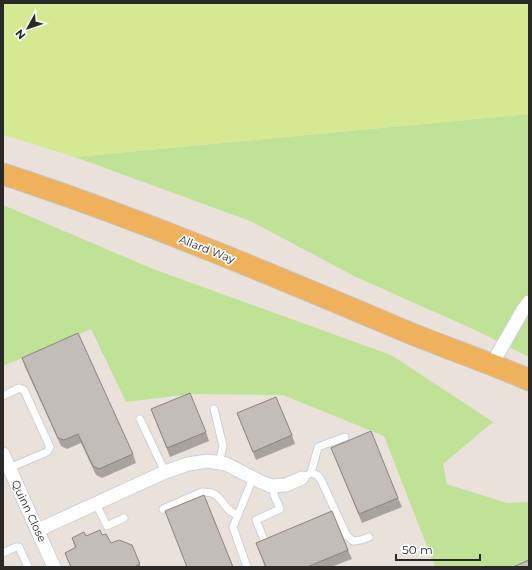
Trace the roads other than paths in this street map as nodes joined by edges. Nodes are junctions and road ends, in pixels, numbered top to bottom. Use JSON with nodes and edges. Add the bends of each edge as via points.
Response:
{"nodes":[{"id":1,"x":3,"y":174,"type":"edge"},
{"id":2,"x":529,"y":302,"type":"edge"},
{"id":3,"x":408,"y":332,"type":"junction"},
{"id":4,"x":492,"y":364,"type":"junction"},
{"id":5,"x":529,"y":380,"type":"edge"},
{"id":6,"x":529,"y":394,"type":"edge"},
{"id":7,"x":3,"y":396,"type":"edge"},
{"id":8,"x":214,"y":409,"type":"dead end"},
{"id":9,"x":140,"y":419,"type":"dead end"},
{"id":10,"x":345,"y":437,"type":"dead end"},
{"id":11,"x":3,"y":454,"type":"edge"},
{"id":12,"x":219,"y":463,"type":"junction"},
{"id":13,"x":9,"y":468,"type":"junction"},
{"id":14,"x":165,"y":472,"type":"junction"},
{"id":15,"x":307,"y":476,"type":"junction"},
{"id":16,"x":253,"y":478,"type":"junction"},
{"id":17,"x":275,"y":485,"type":"junction"},
{"id":18,"x":96,"y":504,"type":"junction"},
{"id":19,"x":163,"y":509,"type":"dead end"},
{"id":20,"x":238,"y":515,"type":"junction"},
{"id":21,"x":124,"y":518,"type":"dead end"},
{"id":22,"x":38,"y":530,"type":"junction"},
{"id":23,"x":369,"y":537,"type":"dead end"},
{"id":24,"x":265,"y":542,"type":"edge"},
{"id":25,"x":3,"y":553,"type":"edge"},
{"id":26,"x":28,"y":567,"type":"edge"},
{"id":27,"x":54,"y":567,"type":"edge"},
{"id":28,"x":247,"y":567,"type":"edge"}],
"edges":[{"from":1,"to":3,"type":"main road","name":"Allard Way","via":[[58,192],[175,237]]},
{"from":2,"to":4,"type":"street"},
{"from":3,"to":4,"type":"main road","name":"Allard Way"},
{"from":3,"to":6,"type":"main road","name":"Allard Way"},
{"from":4,"to":5,"type":"main road","name":"Allard Way"},
{"from":7,"to":13,"type":"lane","via":[[19,388],[24,390],[50,448],[47,452]]},
{"from":8,"to":12,"type":"lane","via":[[223,446]]},
{"from":9,"to":14,"type":"lane"},
{"from":10,"to":15,"type":"lane","via":[[318,447]]},
{"from":11,"to":13,"type":"street","name":"Quinn Close"},
{"from":12,"to":14,"type":"street","via":[[208,461],[188,464]]},
{"from":12,"to":16,"type":"street"},
{"from":13,"to":22,"type":"street","name":"Quinn Close"},
{"from":14,"to":18,"type":"street"},
{"from":15,"to":17,"type":"street","via":[[286,485]]},
{"from":15,"to":23,"type":"lane","via":[[317,475],[321,480],[347,536],[353,541]]},
{"from":16,"to":17,"type":"street","via":[[271,486]]},
{"from":16,"to":20,"type":"lane"},
{"from":17,"to":24,"type":"lane","via":[[274,495],[280,509],[256,520]]},
{"from":18,"to":21,"type":"lane","via":[[107,526]]},
{"from":18,"to":22,"type":"street"},
{"from":19,"to":20,"type":"lane","via":[[202,492],[208,492],[220,498],[230,511]]},
{"from":20,"to":28,"type":"lane","via":[[233,527]]},
{"from":22,"to":27,"type":"street","name":"Quinn Close"},
{"from":25,"to":26,"type":"lane","via":[[19,547]]}]}
